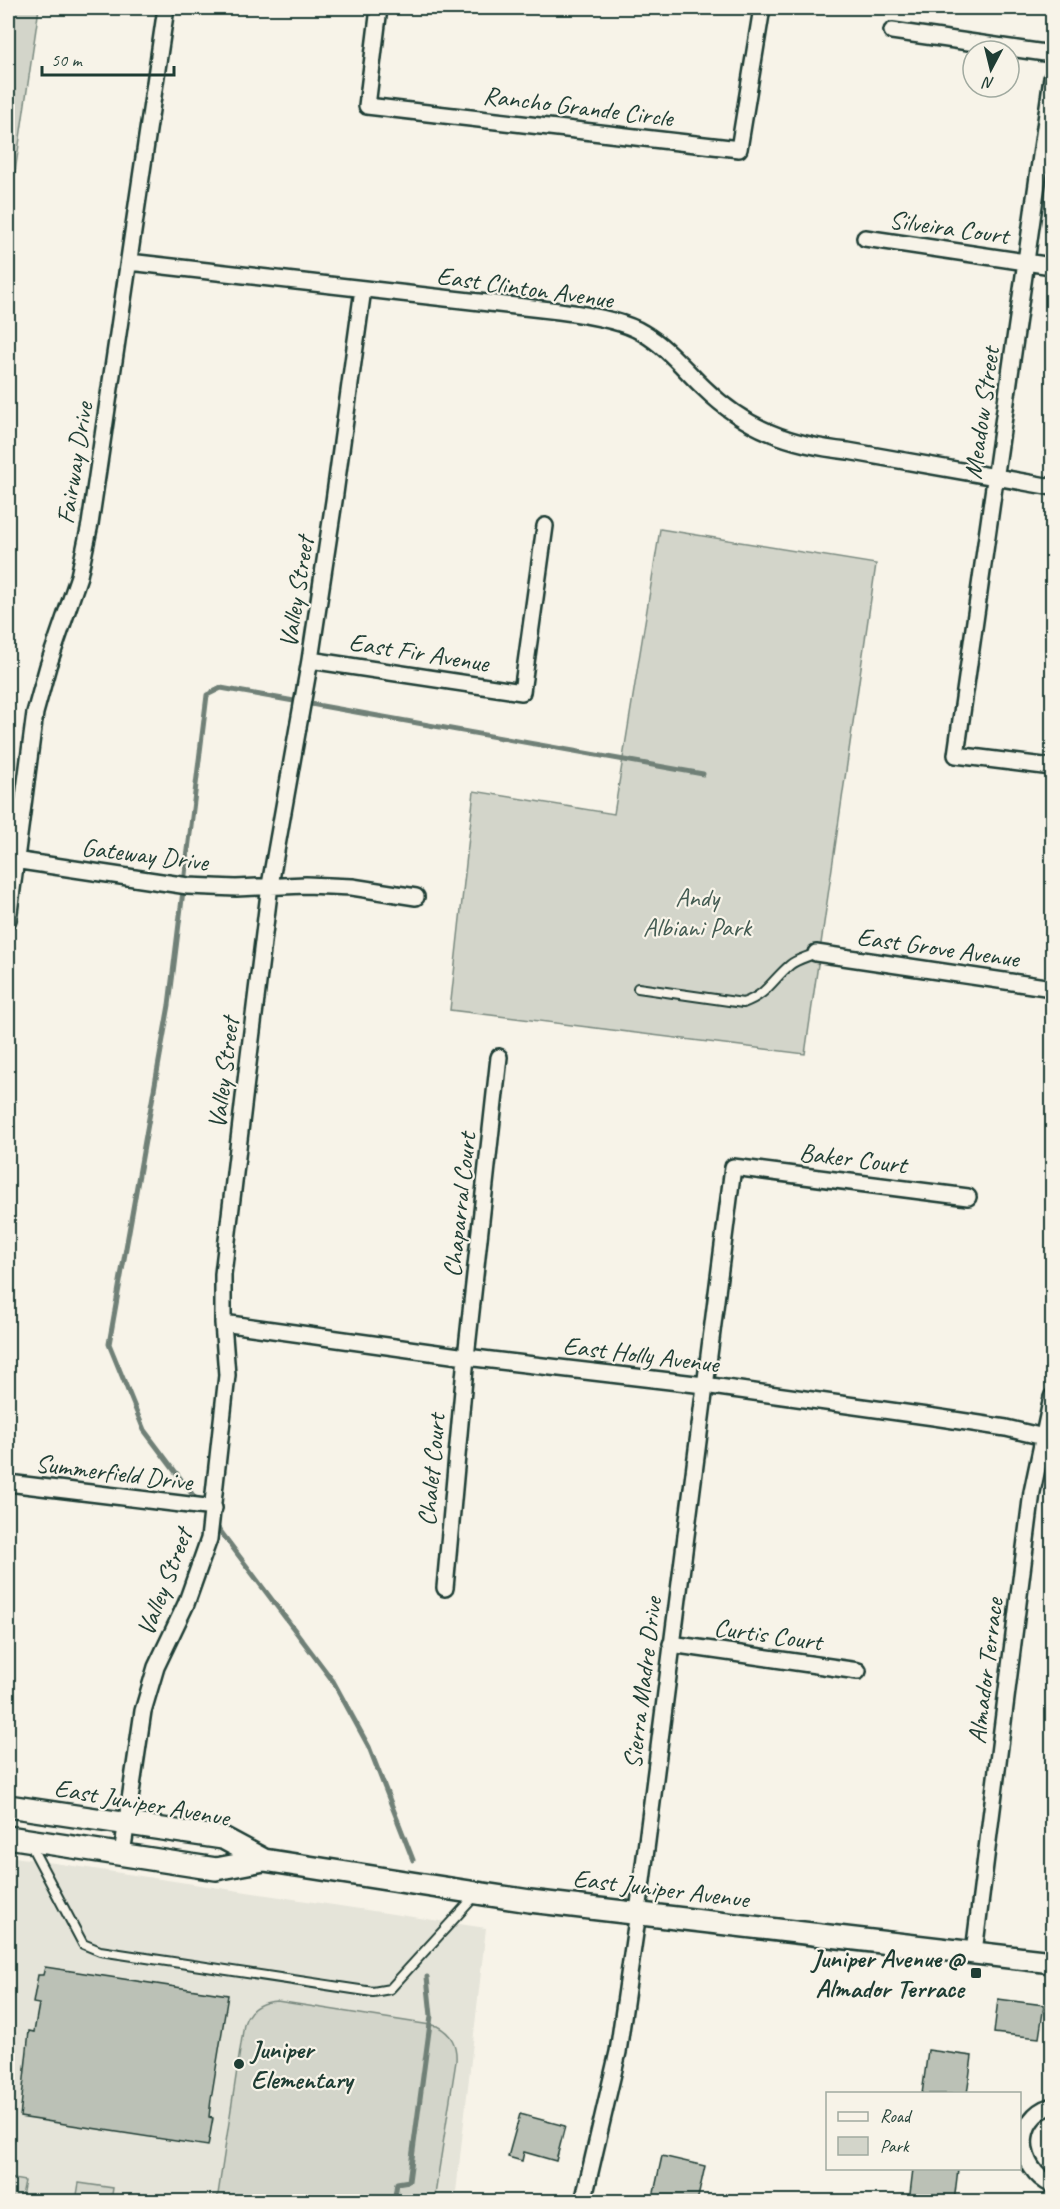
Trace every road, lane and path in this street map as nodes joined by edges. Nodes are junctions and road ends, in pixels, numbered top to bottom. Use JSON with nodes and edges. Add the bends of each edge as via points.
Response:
{"nodes":[{"id":1,"x":166,"y":8,"type":"edge"},
{"id":2,"x":379,"y":8,"type":"edge"},
{"id":3,"x":762,"y":8,"type":"edge"},
{"id":4,"x":892,"y":31,"type":"dead end"},
{"id":5,"x":1053,"y":54,"type":"edge"},
{"id":6,"x":1053,"y":78,"type":"edge"},
{"id":7,"x":865,"y":238,"type":"dead end"},
{"id":8,"x":129,"y":262,"type":"junction"},
{"id":9,"x":1026,"y":262,"type":"junction"},
{"id":10,"x":1053,"y":266,"type":"edge"},
{"id":11,"x":363,"y":289,"type":"junction"},
{"id":12,"x":996,"y":477,"type":"junction"},
{"id":13,"x":1053,"y":487,"type":"edge"},
{"id":14,"x":545,"y":526,"type":"dead end"},
{"id":15,"x":310,"y":660,"type":"junction"},
{"id":16,"x":1053,"y":767,"type":"edge"},
{"id":17,"x":14,"y":860,"type":"junction"},
{"id":18,"x":270,"y":885,"type":"junction"},
{"id":19,"x":416,"y":897,"type":"dead end"},
{"id":20,"x":8,"y":920,"type":"edge"},
{"id":21,"x":816,"y":953,"type":"joint"},
{"id":22,"x":638,"y":988,"type":"dead end"},
{"id":23,"x":1053,"y":988,"type":"edge"},
{"id":24,"x":499,"y":1057,"type":"dead end"},
{"id":25,"x":733,"y":1167,"type":"joint"},
{"id":26,"x":968,"y":1197,"type":"dead end"},
{"id":27,"x":223,"y":1323,"type":"junction"},
{"id":28,"x":466,"y":1357,"type":"junction"},
{"id":29,"x":704,"y":1385,"type":"junction"},
{"id":30,"x":1053,"y":1397,"type":"edge"},
{"id":31,"x":1048,"y":1437,"type":"edge"},
{"id":32,"x":8,"y":1483,"type":"edge"},
{"id":33,"x":214,"y":1508,"type":"junction"},
{"id":34,"x":445,"y":1588,"type":"dead end"},
{"id":35,"x":671,"y":1644,"type":"junction"},
{"id":36,"x":858,"y":1671,"type":"dead end"},
{"id":37,"x":8,"y":1806,"type":"edge"},
{"id":38,"x":126,"y":1824,"type":"junction"},
{"id":39,"x":18,"y":1838,"type":"edge"},
{"id":40,"x":122,"y":1854,"type":"junction"},
{"id":41,"x":264,"y":1860,"type":"junction"},
{"id":42,"x":478,"y":1893,"type":"junction"},
{"id":43,"x":638,"y":1912,"type":"junction"},
{"id":44,"x":974,"y":1952,"type":"junction"},
{"id":45,"x":1053,"y":1962,"type":"edge"},
{"id":46,"x":1053,"y":2106,"type":"edge"},
{"id":47,"x":1053,"y":2185,"type":"edge"},
{"id":48,"x":583,"y":2202,"type":"edge"}],
"edges":[{"from":1,"to":8,"type":"street","name":"Fairway Drive"},
{"from":2,"to":3,"type":"street","name":"Rancho Grande Circle","via":[[367,106],[739,149]]},
{"from":4,"to":5,"type":"street"},
{"from":6,"to":9,"type":"street","name":"Meadow Street"},
{"from":7,"to":9,"type":"street","name":"Silveira Court"},
{"from":8,"to":11,"type":"street","name":"East Clinton Avenue"},
{"from":8,"to":17,"type":"street","name":"Fairway Drive","via":[[90,524],[79,576],[34,713]]},
{"from":9,"to":10,"type":"street","name":"Silveira Court"},
{"from":9,"to":12,"type":"street","name":"Meadow Street"},
{"from":11,"to":12,"type":"street","name":"East Clinton Avenue","via":[[603,319],[642,332],[680,361],[727,409],[765,432],[823,448]]},
{"from":11,"to":15,"type":"street","name":"Valley Street"},
{"from":12,"to":13,"type":"street","name":"East Clinton Avenue"},
{"from":12,"to":16,"type":"street","name":"Meadow Street","via":[[956,755]]},
{"from":14,"to":15,"type":"street","name":"East Fir Avenue","via":[[522,692]]},
{"from":15,"to":18,"type":"street","name":"Valley Street"},
{"from":17,"to":18,"type":"street","name":"Gateway Drive","via":[[188,886]]},
{"from":17,"to":20,"type":"street","name":"Fairway Drive"},
{"from":18,"to":19,"type":"street","name":"Gateway Drive","via":[[352,887]]},
{"from":18,"to":27,"type":"street","name":"Valley Street","via":[[223,1274]]},
{"from":21,"to":22,"type":"lane","via":[[792,963],[770,987],[743,1003]]},
{"from":21,"to":23,"type":"street","name":"East Grove Avenue"},
{"from":24,"to":28,"type":"street","name":"Chaparral Court"},
{"from":25,"to":26,"type":"street","name":"Baker Court"},
{"from":25,"to":29,"type":"street","name":"Sierra Madre Drive"},
{"from":27,"to":28,"type":"street","name":"East Holly Avenue"},
{"from":27,"to":33,"type":"street","name":"Valley Street","via":[[227,1375]]},
{"from":28,"to":29,"type":"street","name":"East Holly Avenue"},
{"from":28,"to":34,"type":"street","name":"Chalet Court"},
{"from":29,"to":31,"type":"street","name":"East Holly Avenue"},
{"from":29,"to":35,"type":"street","name":"Sierra Madre Drive"},
{"from":30,"to":31,"type":"street","name":"Almador Terrace"},
{"from":31,"to":44,"type":"street","name":"Almador Terrace","via":[[1032,1492]]},
{"from":32,"to":33,"type":"street","name":"Summerfield Drive"},
{"from":33,"to":38,"type":"street","name":"Valley Street","via":[[200,1567],[156,1667],[143,1711]]},
{"from":35,"to":36,"type":"street","name":"Curtis Court"},
{"from":35,"to":43,"type":"street","name":"Sierra Madre Drive"},
{"from":37,"to":38,"type":"street","name":"East Juniper Avenue"},
{"from":38,"to":40,"type":"street","name":"Valley Street"},
{"from":38,"to":41,"type":"street","name":"East Juniper Avenue","via":[[223,1839]]},
{"from":39,"to":40,"type":"street","name":"East Juniper Avenue"},
{"from":39,"to":42,"type":"lane","via":[[83,1944],[100,1951],[373,1992],[390,1989]]},
{"from":40,"to":41,"type":"street","name":"East Juniper Avenue","via":[[216,1869]]},
{"from":41,"to":42,"type":"street","name":"East Juniper Avenue"},
{"from":42,"to":43,"type":"street","name":"East Juniper Avenue"},
{"from":43,"to":44,"type":"street","name":"East Juniper Avenue"},
{"from":43,"to":48,"type":"street","name":"Sierra Madre Drive","via":[[618,2052]]},
{"from":44,"to":45,"type":"street","name":"East Juniper Avenue"},
{"from":46,"to":47,"type":"street","via":[[1035,2116],[1024,2142],[1025,2157],[1032,2170],[1042,2181]]}]}
